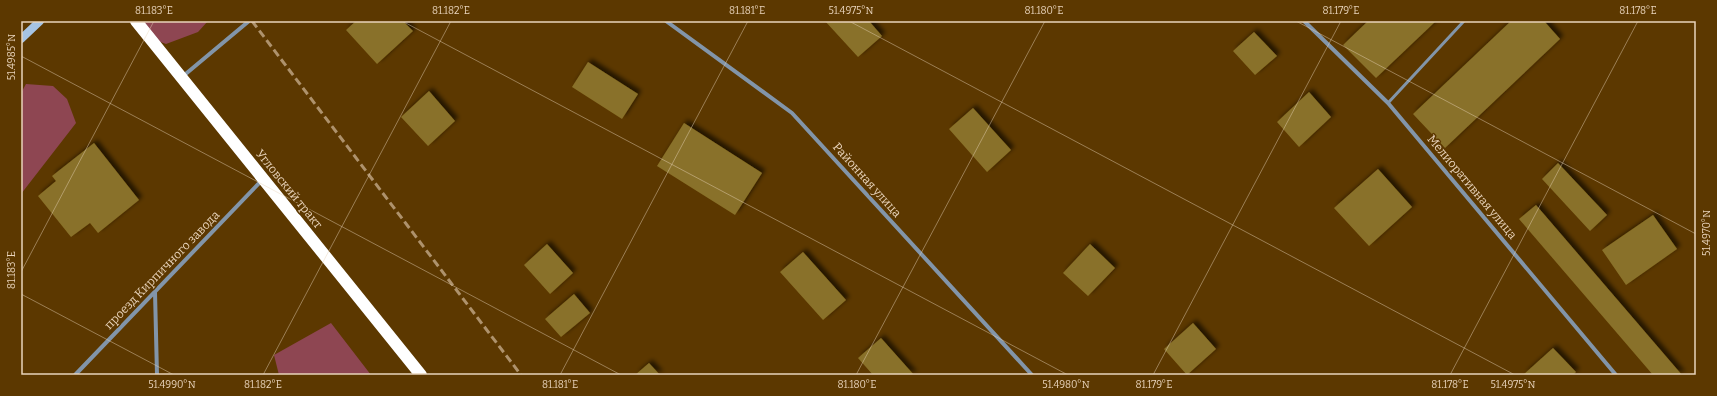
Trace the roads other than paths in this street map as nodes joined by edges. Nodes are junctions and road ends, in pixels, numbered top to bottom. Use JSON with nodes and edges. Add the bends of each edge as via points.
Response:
{"nodes":[{"id":1,"x":40,"y":21,"type":"edge"},
{"id":2,"x":136,"y":21,"type":"edge"},
{"id":3,"x":249,"y":21,"type":"edge"},
{"id":4,"x":666,"y":21,"type":"edge"},
{"id":5,"x":1304,"y":21,"type":"edge"},
{"id":6,"x":1464,"y":21,"type":"edge"},
{"id":7,"x":21,"y":40,"type":"edge"},
{"id":8,"x":182,"y":78,"type":"junction"},
{"id":9,"x":1388,"y":103,"type":"junction"},
{"id":10,"x":263,"y":179,"type":"junction"},
{"id":11,"x":155,"y":292,"type":"junction"},
{"id":12,"x":75,"y":375,"type":"edge"},
{"id":13,"x":157,"y":375,"type":"edge"},
{"id":14,"x":422,"y":375,"type":"edge"},
{"id":15,"x":1032,"y":375,"type":"edge"},
{"id":16,"x":1616,"y":375,"type":"edge"}],
"edges":[{"from":1,"to":7,"type":"main road"},
{"from":2,"to":8,"type":"highway","name":"Угловский тракт"},
{"from":3,"to":8,"type":"street"},
{"from":4,"to":15,"type":"street","name":"Районная улица","via":[[792,113]]},
{"from":5,"to":9,"type":"street","name":"Мелиоративная улица"},
{"from":6,"to":9,"type":"lane"},
{"from":8,"to":10,"type":"highway","name":"Угловский тракт"},
{"from":9,"to":16,"type":"street","name":"Мелиоративная улица"},
{"from":10,"to":11,"type":"street","name":"проезд Кирпичного завода"},
{"from":10,"to":14,"type":"highway","name":"Угловский тракт"},
{"from":11,"to":12,"type":"street","name":"проезд Кирпичного завода"},
{"from":11,"to":13,"type":"street"}]}
